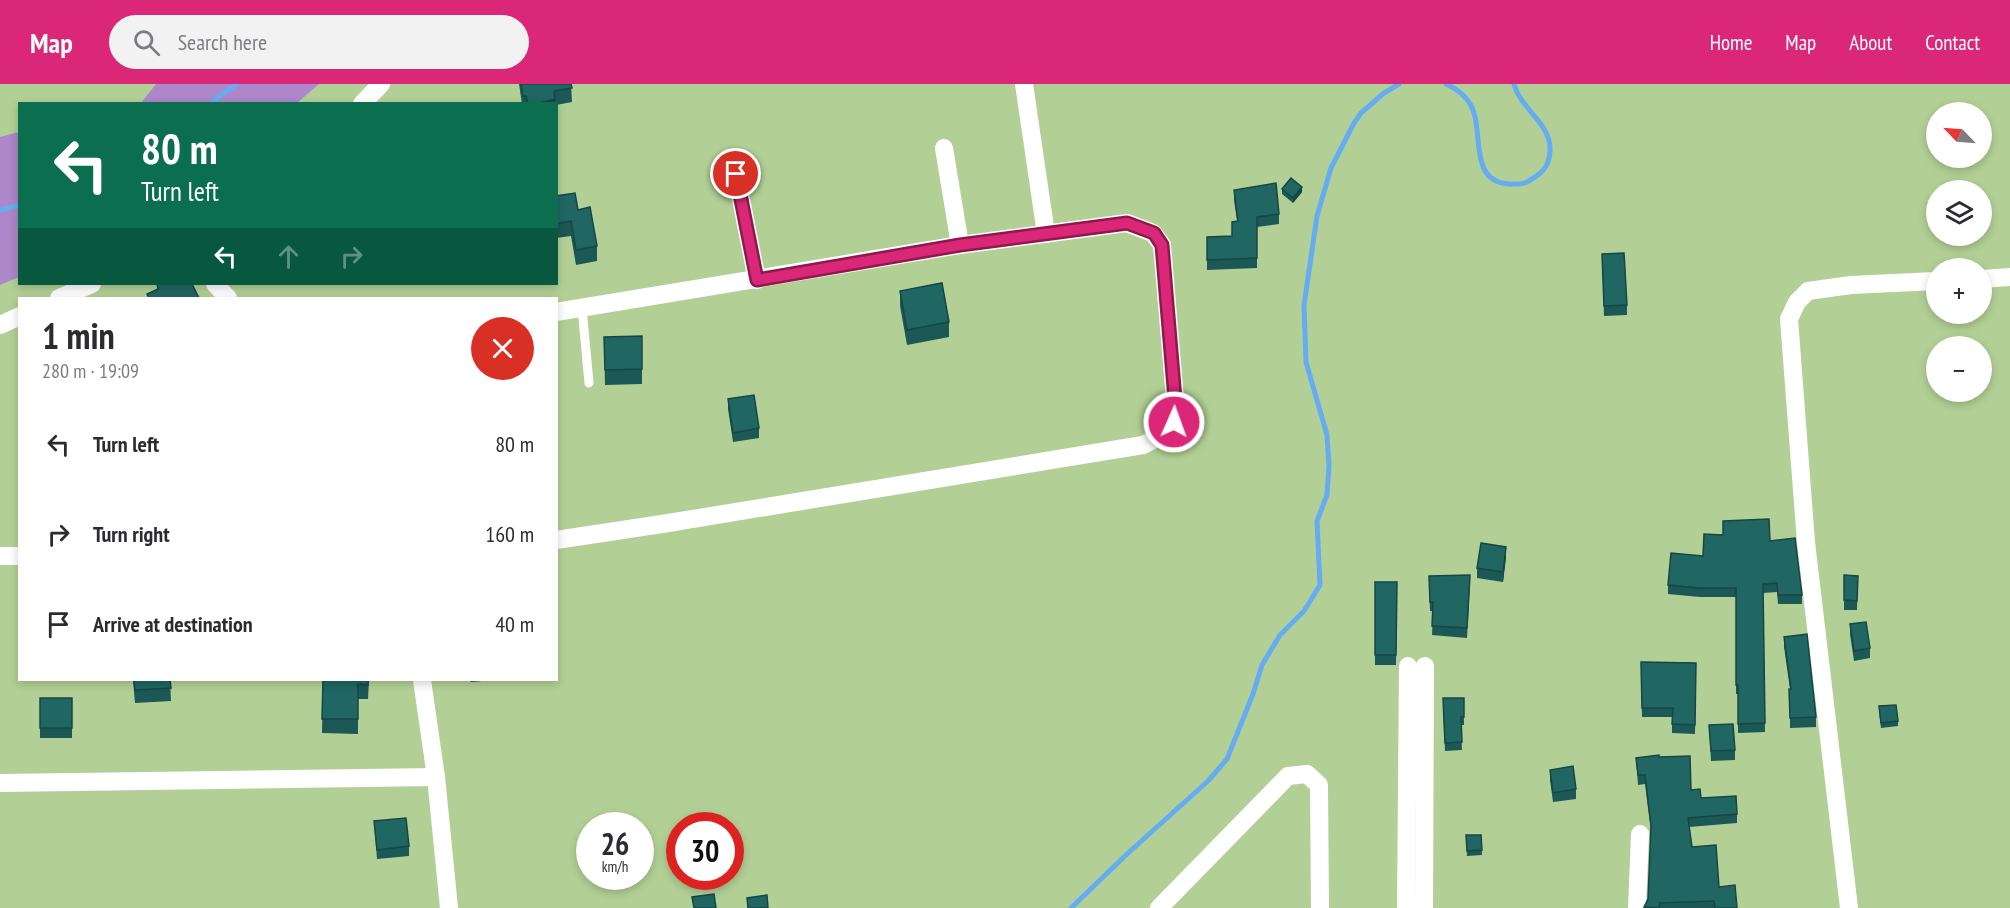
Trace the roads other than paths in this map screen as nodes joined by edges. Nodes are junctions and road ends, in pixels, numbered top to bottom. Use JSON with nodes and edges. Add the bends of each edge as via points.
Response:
{"nodes":[{"id":1,"x":381,"y":84,"type":"edge"},
{"id":2,"x":1024,"y":84,"type":"edge"},
{"id":3,"x":364,"y":102,"type":"edge"},
{"id":4,"x":944,"y":148,"type":"dead end"},
{"id":5,"x":736,"y":174,"type":"dead end"},
{"id":6,"x":1046,"y":234,"type":"junction"},
{"id":7,"x":960,"y":245,"type":"junction"},
{"id":8,"x":2010,"y":278,"type":"edge"},
{"id":9,"x":1992,"y":279,"type":"edge"},
{"id":10,"x":757,"y":280,"type":"junction"},
{"id":11,"x":1926,"y":281,"type":"edge"},
{"id":12,"x":90,"y":285,"type":"edge"},
{"id":13,"x":216,"y":285,"type":"edge"},
{"id":14,"x":60,"y":297,"type":"edge"},
{"id":15,"x":227,"y":297,"type":"edge"},
{"id":16,"x":582,"y":308,"type":"junction"},
{"id":17,"x":558,"y":312,"type":"edge"},
{"id":18,"x":18,"y":317,"type":"edge"},
{"id":19,"x":0,"y":325,"type":"edge"},
{"id":20,"x":589,"y":383,"type":"dead end"},
{"id":21,"x":558,"y":540,"type":"edge"},
{"id":22,"x":0,"y":556,"type":"edge"},
{"id":23,"x":18,"y":556,"type":"edge"},
{"id":24,"x":422,"y":681,"type":"edge"},
{"id":25,"x":436,"y":777,"type":"junction"},
{"id":26,"x":0,"y":783,"type":"edge"},
{"id":27,"x":1640,"y":834,"type":"dead end"},
{"id":28,"x":449,"y":908,"type":"edge"},
{"id":29,"x":1158,"y":908,"type":"edge"},
{"id":30,"x":1320,"y":908,"type":"edge"},
{"id":31,"x":1406,"y":908,"type":"edge"},
{"id":32,"x":1424,"y":908,"type":"edge"},
{"id":33,"x":1637,"y":908,"type":"edge"},
{"id":34,"x":1849,"y":908,"type":"edge"}],
"edges":[{"from":1,"to":3,"type":"street"},
{"from":2,"to":6,"type":"street"},
{"from":4,"to":7,"type":"street"},
{"from":5,"to":10,"type":"street"},
{"from":6,"to":7,"type":"street"},
{"from":6,"to":21,"type":"street","via":[[1127,223],[1154,233],[1162,245],[1176,411],[1174,422],[1163,435],[1143,445]]},
{"from":7,"to":10,"type":"street"},
{"from":8,"to":9,"type":"street"},
{"from":10,"to":16,"type":"street"},
{"from":11,"to":34,"type":"street","via":[[1808,291],[1789,319],[1806,542]]},
{"from":12,"to":14,"type":"street"},
{"from":13,"to":15,"type":"street"},
{"from":16,"to":17,"type":"street"},
{"from":16,"to":20,"type":"lane"},
{"from":18,"to":19,"type":"street"},
{"from":22,"to":23,"type":"street"},
{"from":24,"to":25,"type":"street"},
{"from":25,"to":26,"type":"street"},
{"from":25,"to":28,"type":"street"},
{"from":27,"to":33,"type":"street"},
{"from":29,"to":30,"type":"street","via":[[1288,776],[1307,774],[1319,784]]},
{"from":31,"to":32,"type":"street","via":[[1417,666]]}]}
